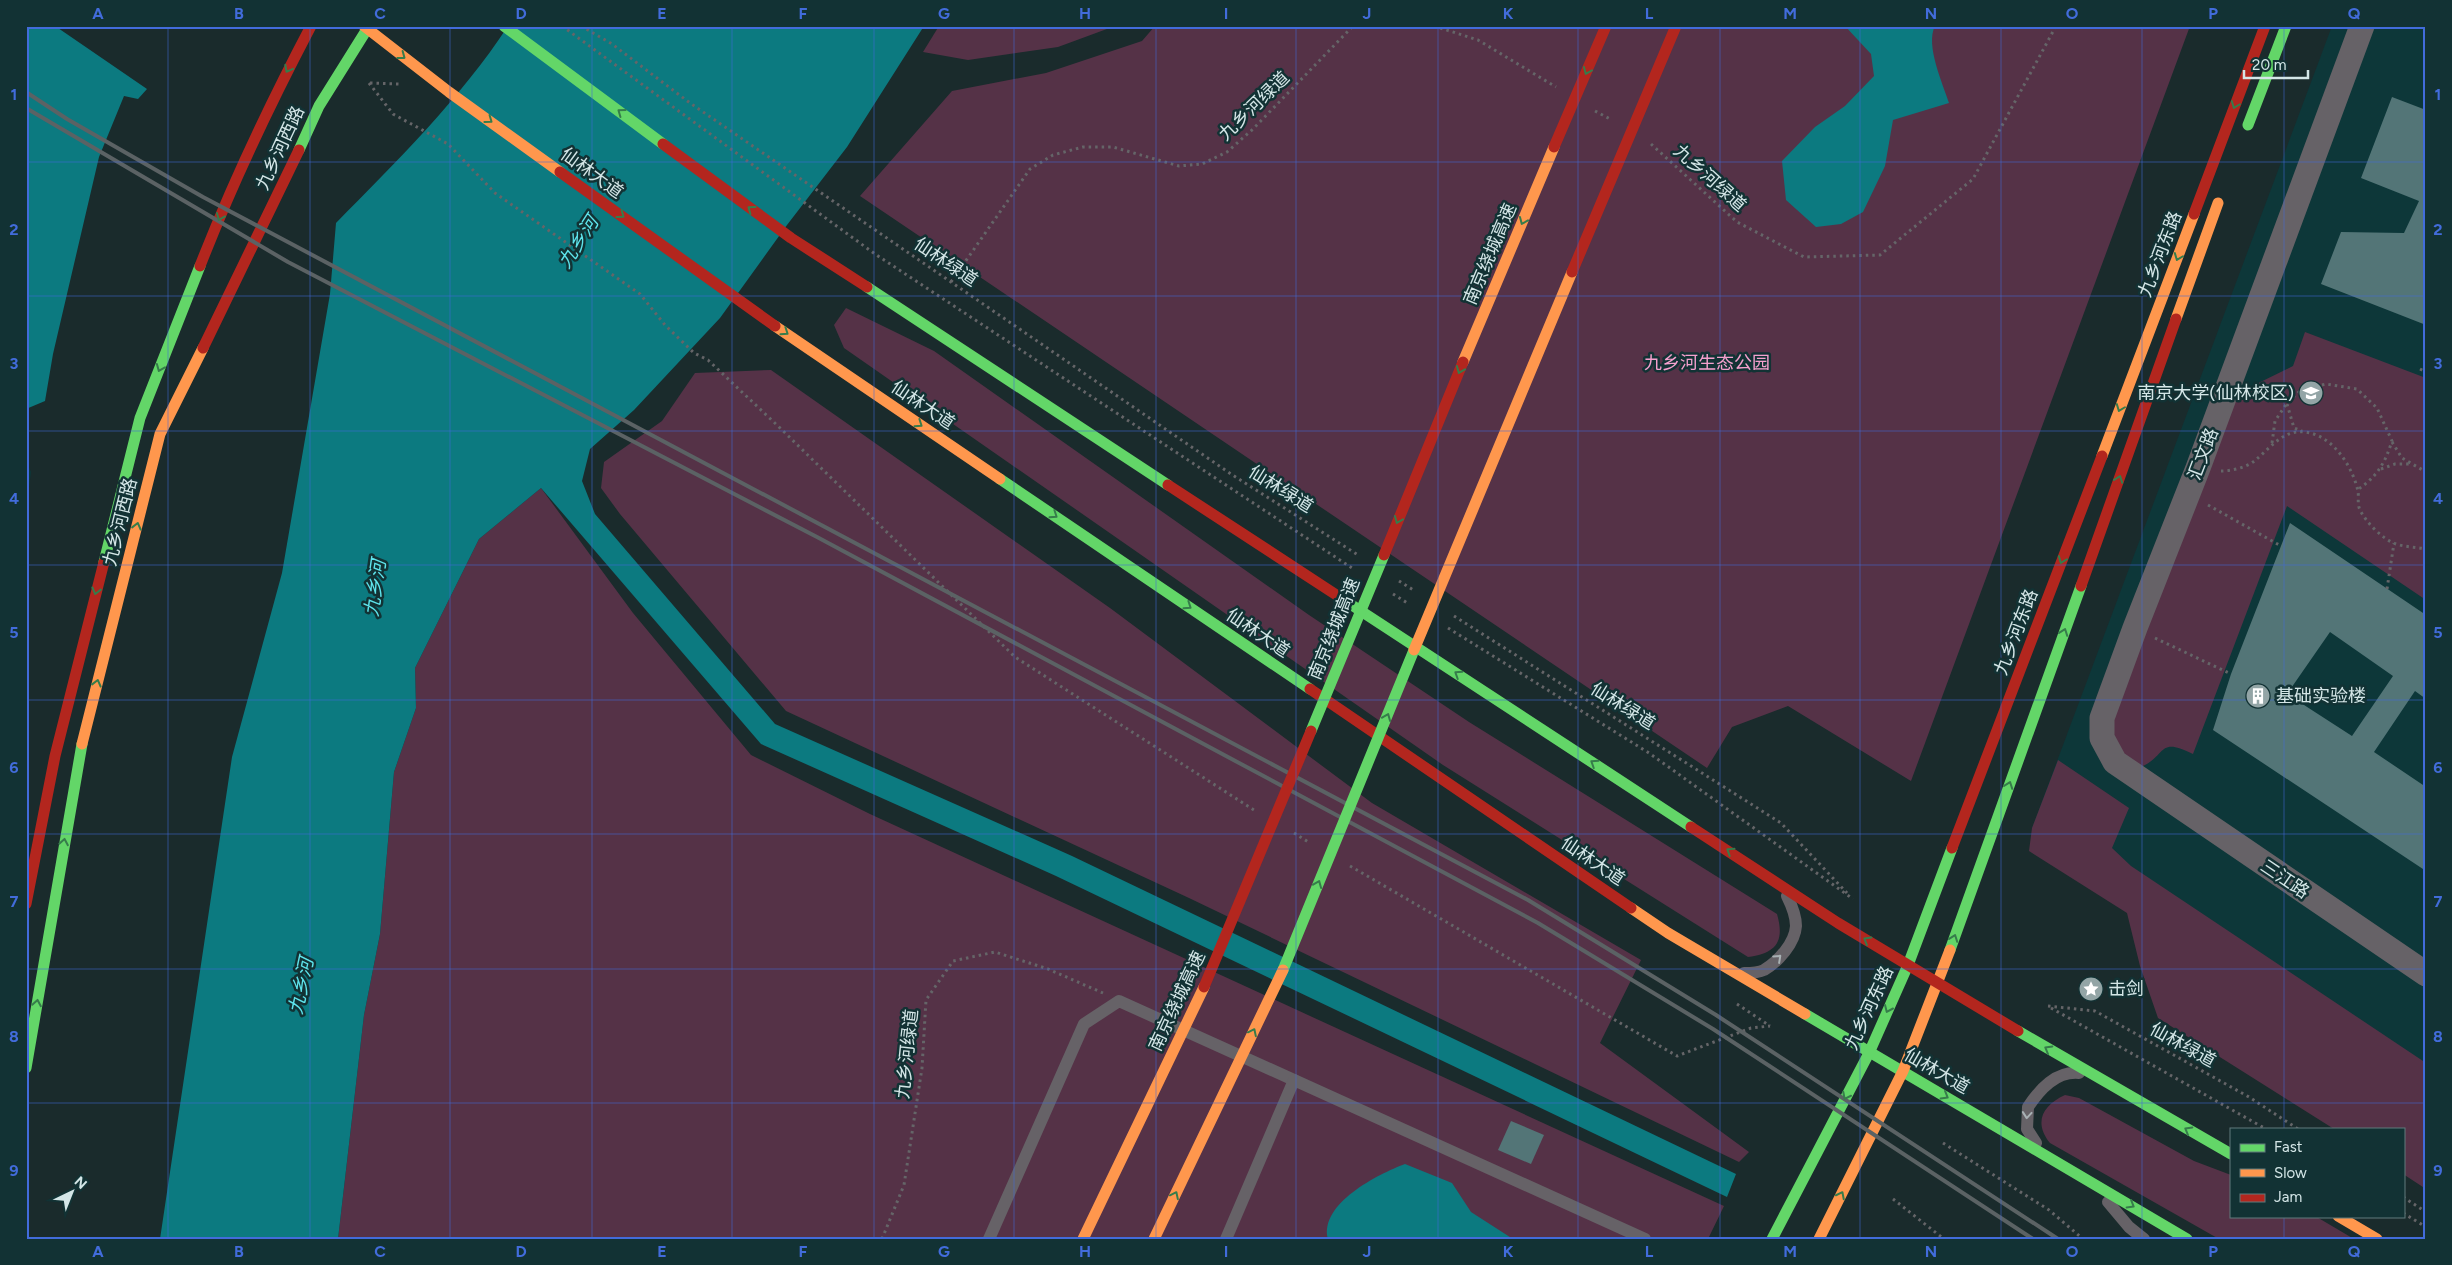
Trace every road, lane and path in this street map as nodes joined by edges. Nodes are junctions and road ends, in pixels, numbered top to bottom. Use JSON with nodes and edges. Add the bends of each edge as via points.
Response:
{"nodes":[{"id":1,"x":311,"y":26,"type":"edge"},
{"id":2,"x":504,"y":26,"type":"edge"},
{"id":3,"x":562,"y":26,"type":"edge"},
{"id":4,"x":581,"y":26,"type":"edge"},
{"id":5,"x":1353,"y":26,"type":"edge"},
{"id":6,"x":1434,"y":26,"type":"edge"},
{"id":7,"x":1606,"y":26,"type":"edge"},
{"id":8,"x":1676,"y":26,"type":"edge"},
{"id":9,"x":2056,"y":26,"type":"edge"},
{"id":10,"x":2265,"y":26,"type":"edge"},
{"id":11,"x":2286,"y":26,"type":"edge"},
{"id":12,"x":2362,"y":26,"type":"edge"},
{"id":13,"x":367,"y":27,"type":"edge"},
{"id":14,"x":369,"y":83,"type":"dead end"},
{"id":15,"x":1564,"y":92,"type":"dead end"},
{"id":16,"x":1589,"y":107,"type":"dead end"},
{"id":17,"x":1614,"y":122,"type":"dead end"},
{"id":18,"x":2243,"y":137,"type":"dead end"},
{"id":19,"x":1648,"y":141,"type":"dead end"},
{"id":20,"x":2222,"y":193,"type":"dead end"},
{"id":21,"x":950,"y":282,"type":"junction"},
{"id":22,"x":2420,"y":369,"type":"dead end"},
{"id":23,"x":2426,"y":372,"type":"edge"},
{"id":24,"x":2287,"y":403,"type":"junction"},
{"id":25,"x":2303,"y":432,"type":"junction"},
{"id":26,"x":2392,"y":441,"type":"junction"},
{"id":27,"x":2272,"y":444,"type":"junction"},
{"id":28,"x":2412,"y":464,"type":"junction"},
{"id":29,"x":2198,"y":468,"type":"junction"},
{"id":30,"x":2380,"y":470,"type":"junction"},
{"id":31,"x":2426,"y":472,"type":"edge"},
{"id":32,"x":2358,"y":490,"type":"junction"},
{"id":33,"x":2188,"y":494,"type":"junction"},
{"id":34,"x":2394,"y":543,"type":"junction"},
{"id":35,"x":2282,"y":546,"type":"dead end"},
{"id":36,"x":2426,"y":549,"type":"edge"},
{"id":37,"x":1363,"y":558,"type":"dead end"},
{"id":38,"x":1354,"y":569,"type":"dead end"},
{"id":39,"x":1396,"y":579,"type":"dead end"},
{"id":40,"x":2387,"y":589,"type":"dead end"},
{"id":41,"x":1387,"y":590,"type":"dead end"},
{"id":42,"x":1421,"y":595,"type":"dead end"},
{"id":43,"x":1412,"y":606,"type":"dead end"},
{"id":44,"x":1446,"y":610,"type":"dead end"},
{"id":45,"x":1446,"y":627,"type":"dead end"},
{"id":46,"x":2135,"y":628,"type":"junction"},
{"id":47,"x":2231,"y":674,"type":"dead end"},
{"id":48,"x":2145,"y":784,"type":"joint"},
{"id":49,"x":1263,"y":815,"type":"dead end"},
{"id":50,"x":1289,"y":830,"type":"dead end"},
{"id":51,"x":1315,"y":845,"type":"dead end"},
{"id":52,"x":1349,"y":865,"type":"dead end"},
{"id":53,"x":1782,"y":885,"type":"junction"},
{"id":54,"x":26,"y":904,"type":"edge"},
{"id":55,"x":1908,"y":965,"type":"junction"},
{"id":56,"x":1734,"y":973,"type":"junction"},
{"id":57,"x":2426,"y":974,"type":"edge"},
{"id":58,"x":1938,"y":984,"type":"junction"},
{"id":59,"x":1119,"y":1001,"type":"junction"},
{"id":60,"x":1770,"y":1026,"type":"dead end"},
{"id":61,"x":1869,"y":1053,"type":"junction"},
{"id":62,"x":26,"y":1068,"type":"edge"},
{"id":63,"x":1903,"y":1072,"type":"junction"},
{"id":64,"x":2089,"y":1073,"type":"junction"},
{"id":65,"x":1294,"y":1080,"type":"junction"},
{"id":66,"x":2264,"y":1128,"type":"edge"},
{"id":67,"x":2296,"y":1128,"type":"edge"},
{"id":68,"x":1942,"y":1143,"type":"dead end"},
{"id":69,"x":2230,"y":1153,"type":"edge"},
{"id":70,"x":2043,"y":1154,"type":"junction"},
{"id":71,"x":2090,"y":1181,"type":"junction"},
{"id":72,"x":2404,"y":1198,"type":"edge"},
{"id":73,"x":1893,"y":1199,"type":"dead end"},
{"id":74,"x":2426,"y":1212,"type":"edge"},
{"id":75,"x":2404,"y":1214,"type":"edge"},
{"id":76,"x":2341,"y":1218,"type":"edge"},
{"id":77,"x":2426,"y":1228,"type":"edge"},
{"id":78,"x":882,"y":1239,"type":"edge"},
{"id":79,"x":989,"y":1239,"type":"edge"},
{"id":80,"x":1083,"y":1239,"type":"edge"},
{"id":81,"x":1154,"y":1239,"type":"edge"},
{"id":82,"x":1226,"y":1239,"type":"edge"},
{"id":83,"x":1645,"y":1239,"type":"edge"},
{"id":84,"x":1772,"y":1239,"type":"edge"},
{"id":85,"x":1819,"y":1239,"type":"edge"},
{"id":86,"x":1944,"y":1239,"type":"edge"},
{"id":87,"x":2083,"y":1239,"type":"edge"},
{"id":88,"x":2144,"y":1239,"type":"edge"},
{"id":89,"x":2187,"y":1239,"type":"edge"},
{"id":90,"x":2377,"y":1239,"type":"edge"}],
"edges":[{"from":1,"to":54,"type":"main road","name":"九乡河西路","one_way":true,"via":[[220,216],[140,418],[55,756]]},
{"from":53,"to":2,"type":"main road","one_way":true,"via":[[791,238]]},
{"from":3,"to":38,"type":"path","via":[[875,254]]},
{"from":4,"to":21,"type":"path","name":"仙林绿道","via":[[612,44],[690,103]]},
{"from":5,"to":21,"type":"path","name":"九乡河绿道","via":[[1253,129],[1227,152],[1202,164],[1180,166],[1113,147],[1083,148],[1053,155],[1030,169]]},
{"from":6,"to":15,"type":"path","via":[[1478,40]]},
{"from":7,"to":80,"type":"main road","name":"南京绕城高速","one_way":true,"bridge":true,"via":[[1466,354],[1218,958]]},
{"from":81,"to":8,"type":"main road","one_way":true,"bridge":true,"via":[[1280,977]]},
{"from":9,"to":19,"type":"path","name":"九乡河绿道","via":[[1972,180],[1880,255],[1804,257],[1736,222]]},
{"from":10,"to":55,"type":"main road","name":"九乡河东路","one_way":true},
{"from":11,"to":18,"type":"main road"},
{"from":12,"to":29,"type":"street","name":"汇文路"},
{"from":13,"to":56,"type":"main road","name":"仙林大道","one_way":true,"via":[[449,92],[745,305],[1651,922]]},
{"from":62,"to":13,"type":"main road","name":"九乡河西路","one_way":true,"via":[[78,760],[160,434],[253,248],[319,106]]},
{"from":14,"to":49,"type":"path","via":[[394,114],[448,144],[494,193],[640,294],[664,325],[694,353],[708,360],[778,426],[1015,657]]},
{"from":16,"to":17,"type":"path"},
{"from":58,"to":20,"type":"main road","name":"九乡河东路","one_way":true},
{"from":21,"to":37,"type":"path","name":"仙林绿道","via":[[1231,474]]},
{"from":22,"to":23,"type":"path"},
{"from":24,"to":25,"type":"path","via":[[2294,428]]},
{"from":24,"to":26,"type":"path","via":[[2301,390],[2326,384],[2356,389],[2377,408]]},
{"from":24,"to":27,"type":"path","via":[[2276,421]]},
{"from":25,"to":27,"type":"path","via":[[2290,434]]},
{"from":25,"to":32,"type":"path","via":[[2321,437],[2339,450]]},
{"from":26,"to":28,"type":"path","via":[[2402,458]]},
{"from":26,"to":30,"type":"path"},
{"from":27,"to":29,"type":"path","via":[[2252,462],[2231,471]]},
{"from":28,"to":30,"type":"path","via":[[2395,464]]},
{"from":28,"to":31,"type":"path"},
{"from":29,"to":33,"type":"street","name":"汇文路"},
{"from":30,"to":32,"type":"path"},
{"from":32,"to":34,"type":"path","via":[[2359,509],[2372,527]]},
{"from":33,"to":35,"type":"path"},
{"from":33,"to":46,"type":"street","name":"汇文路"},
{"from":34,"to":36,"type":"path"},
{"from":34,"to":40,"type":"path"},
{"from":39,"to":42,"type":"path"},
{"from":41,"to":43,"type":"path"},
{"from":44,"to":45,"type":"path","name":"仙林绿道","via":[[1781,823],[1853,899],[1649,753]]},
{"from":46,"to":47,"type":"path"},
{"from":46,"to":48,"type":"street","name":"汇文路","via":[[2102,718],[2102,738],[2114,762]]},
{"from":48,"to":57,"type":"street","name":"三江路"},
{"from":50,"to":51,"type":"path"},
{"from":52,"to":60,"type":"path","via":[[1677,1056],[1751,1028]]},
{"from":55,"to":53,"type":"main road","one_way":true},
{"from":56,"to":53,"type":"lane","one_way":true,"via":[[1764,970],[1791,942],[1796,929],[1795,916]]},
{"from":55,"to":58,"type":"main road"},
{"from":55,"to":61,"type":"main road","name":"九乡河东路","one_way":true},
{"from":56,"to":61,"type":"main road","name":"仙林大道"},
{"from":58,"to":63,"type":"main road","name":"九乡河东路"},
{"from":64,"to":58,"type":"main road","one_way":true},
{"from":59,"to":65,"type":"lane"},
{"from":59,"to":78,"type":"path","name":"九乡河绿道","via":[[1048,969],[995,952],[953,960],[926,1000],[922,1068],[904,1185]]},
{"from":59,"to":79,"type":"lane","via":[[1084,1024]]},
{"from":61,"to":63,"type":"main road","name":"仙林大道"},
{"from":61,"to":84,"type":"main road","name":"九乡河东路","one_way":true},
{"from":63,"to":70,"type":"main road","name":"仙林大道","one_way":true},
{"from":85,"to":63,"type":"main road","name":"九乡河东路","one_way":true},
{"from":69,"to":64,"type":"main road","one_way":true},
{"from":64,"to":70,"type":"lane","one_way":true,"via":[[2070,1072],[2053,1079],[2028,1107],[2027,1129]]},
{"from":65,"to":82,"type":"lane"},
{"from":65,"to":83,"type":"lane"},
{"from":66,"to":67,"type":"path","name":"仙林绿道","via":[[2048,1006],[2095,1011],[2249,1097]]},
{"from":68,"to":87,"type":"path","via":[[2049,1210]]},
{"from":70,"to":71,"type":"main road","name":"仙林大道"},
{"from":71,"to":88,"type":"lane"},
{"from":71,"to":89,"type":"main road","name":"仙林大道","one_way":true},
{"from":72,"to":74,"type":"path"},
{"from":73,"to":86,"type":"path"},
{"from":75,"to":77,"type":"path"},
{"from":76,"to":90,"type":"main road"}]}
